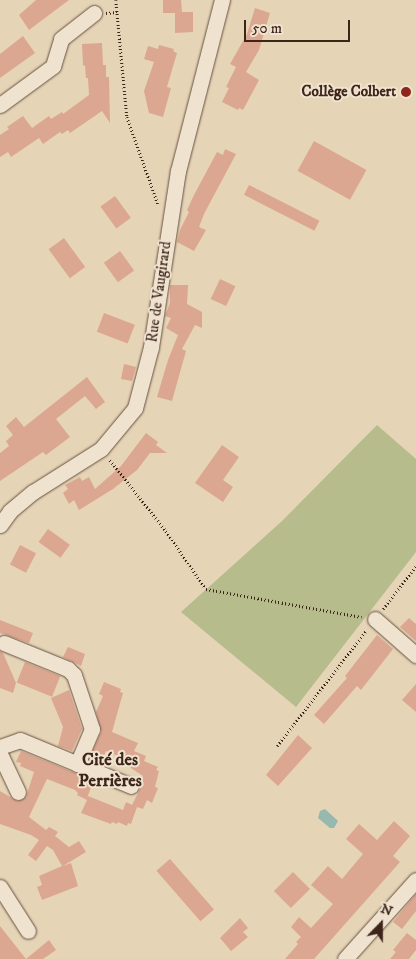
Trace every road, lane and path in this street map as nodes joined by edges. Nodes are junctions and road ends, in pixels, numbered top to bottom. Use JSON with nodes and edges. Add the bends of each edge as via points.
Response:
{"nodes":[{"id":1,"x":116,"y":0,"type":"edge"},
{"id":2,"x":222,"y":0,"type":"edge"},
{"id":3,"x":94,"y":13,"type":"dead end"},
{"id":4,"x":0,"y":105,"type":"edge"},
{"id":5,"x":158,"y":206,"type":"dead end"},
{"id":6,"x":101,"y":449,"type":"junction"},
{"id":7,"x":0,"y":524,"type":"edge"},
{"id":8,"x":416,"y":566,"type":"edge"},
{"id":9,"x":375,"y":619,"type":"junction"},
{"id":10,"x":4,"y":643,"type":"dead end"},
{"id":11,"x":416,"y":655,"type":"edge"},
{"id":12,"x":277,"y":746,"type":"dead end"},
{"id":13,"x":0,"y":747,"type":"edge"},
{"id":14,"x":0,"y":754,"type":"edge"},
{"id":15,"x":77,"y":764,"type":"junction"},
{"id":16,"x":130,"y":786,"type":"dead end"},
{"id":17,"x":18,"y":792,"type":"dead end"},
{"id":18,"x":416,"y":880,"type":"edge"},
{"id":19,"x":0,"y":887,"type":"edge"},
{"id":20,"x":28,"y":931,"type":"dead end"},
{"id":21,"x":345,"y":959,"type":"edge"}],
"edges":[{"from":1,"to":5,"type":"path","via":[[127,117]]},
{"from":2,"to":6,"type":"street","name":"Rue de Vaugirard","via":[[178,171],[151,347],[135,408]]},
{"from":3,"to":4,"type":"street","via":[[61,39],[53,66]]},
{"from":6,"to":7,"type":"street","name":"Rue de Vaugirard","via":[[33,492]]},
{"from":6,"to":9,"type":"path","via":[[166,531],[206,589]]},
{"from":8,"to":9,"type":"path"},
{"from":9,"to":11,"type":"street"},
{"from":9,"to":12,"type":"path"},
{"from":10,"to":15,"type":"street","via":[[68,669],[74,675],[92,729]]},
{"from":13,"to":15,"type":"street","via":[[20,740]]},
{"from":14,"to":17,"type":"street"},
{"from":15,"to":16,"type":"street"},
{"from":18,"to":21,"type":"street"},
{"from":19,"to":20,"type":"street"}]}
